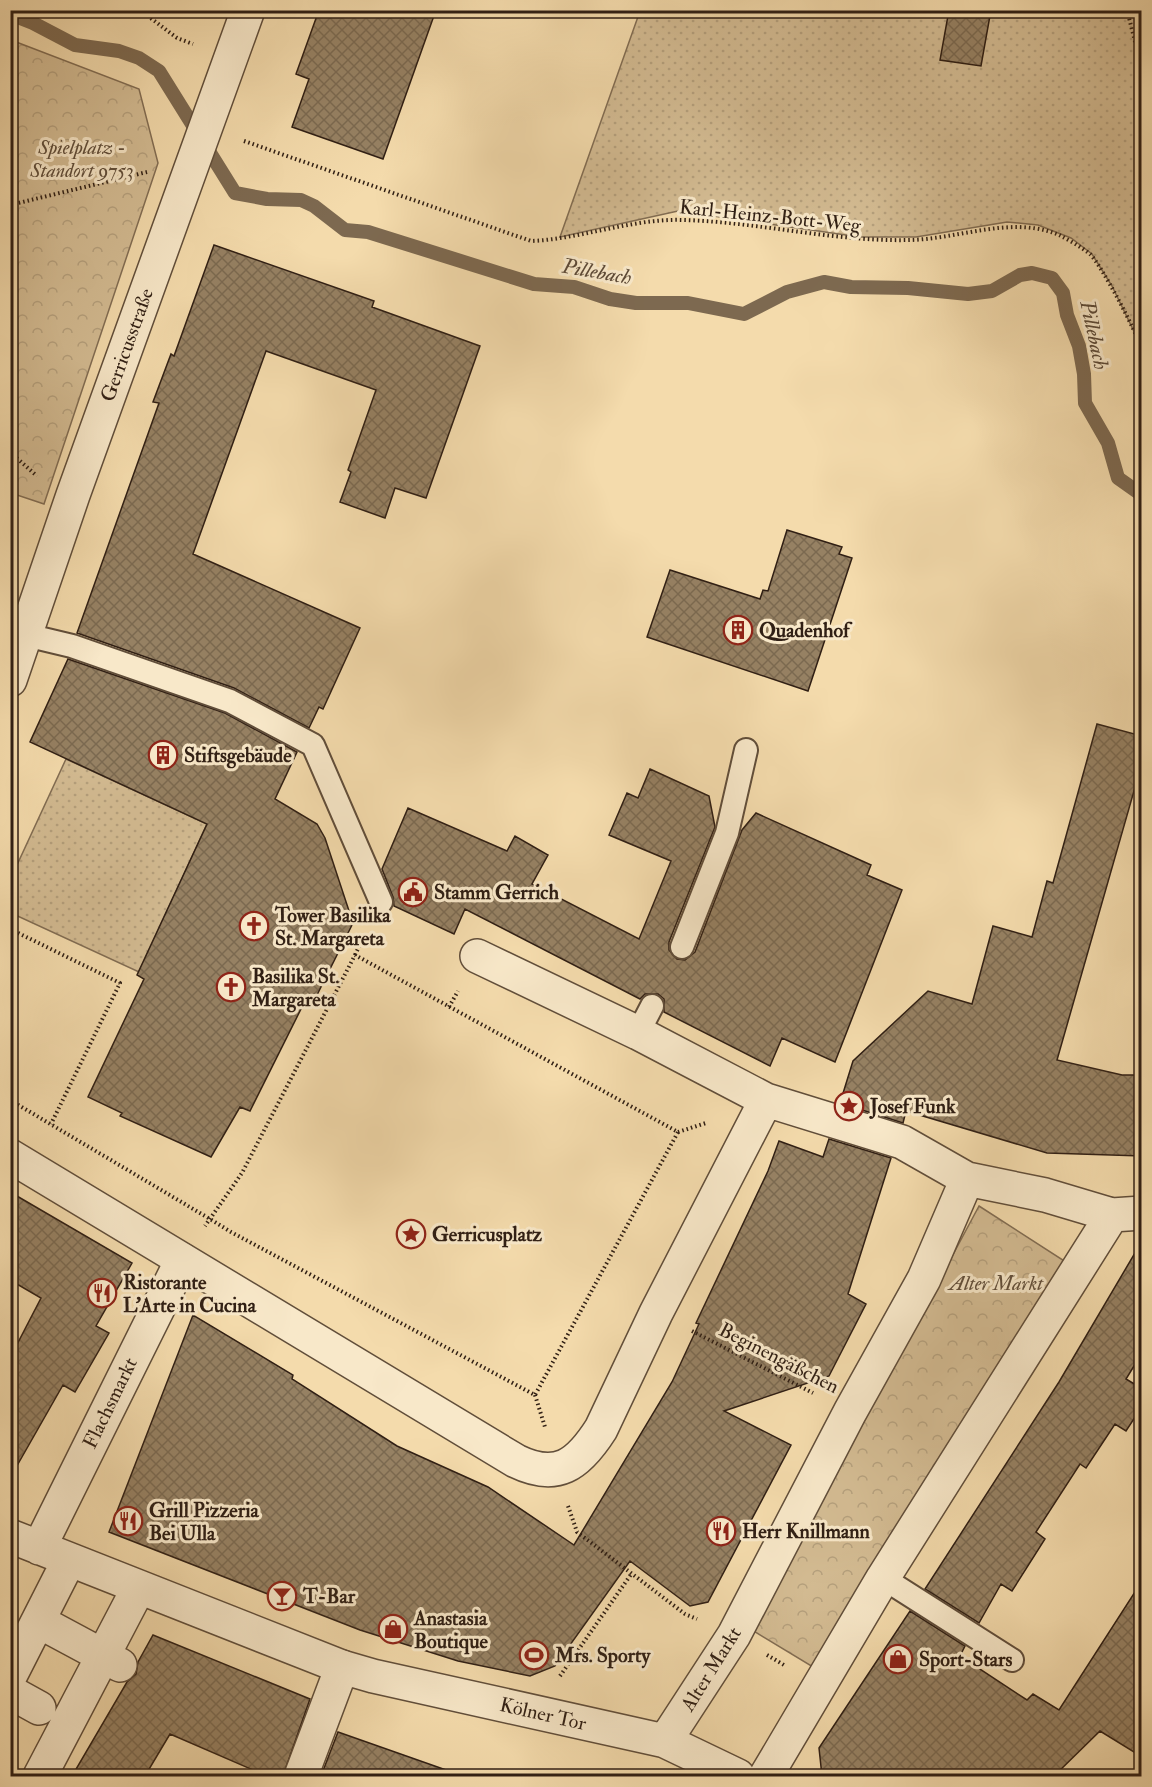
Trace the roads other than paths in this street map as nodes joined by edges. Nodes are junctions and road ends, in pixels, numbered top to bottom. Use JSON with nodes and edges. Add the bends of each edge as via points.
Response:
{"nodes":[{"id":1,"x":248,"y":10,"type":"edge"},
{"id":2,"x":26,"y":635,"type":"junction"},
{"id":3,"x":10,"y":680,"type":"edge"},
{"id":4,"x":746,"y":750,"type":"dead end"},
{"id":5,"x":381,"y":902,"type":"dead end"},
{"id":6,"x":682,"y":947,"type":"dead end"},
{"id":7,"x":477,"y":956,"type":"dead end"},
{"id":8,"x":766,"y":1100,"type":"junction"},
{"id":9,"x":10,"y":1156,"type":"edge"},
{"id":10,"x":967,"y":1179,"type":"junction"},
{"id":11,"x":1127,"y":1214,"type":"edge"},
{"id":12,"x":182,"y":1260,"type":"junction"},
{"id":13,"x":40,"y":1548,"type":"edge"},
{"id":14,"x":883,"y":1578,"type":"junction"},
{"id":15,"x":139,"y":1587,"type":"junction"},
{"id":16,"x":38,"y":1621,"type":"junction"},
{"id":17,"x":1012,"y":1660,"type":"dead end"},
{"id":18,"x":112,"y":1661,"type":"junction"},
{"id":19,"x":342,"y":1667,"type":"junction"},
{"id":20,"x":10,"y":1676,"type":"edge"},
{"id":21,"x":10,"y":1692,"type":"edge"},
{"id":22,"x":59,"y":1718,"type":"junction"},
{"id":23,"x":665,"y":1741,"type":"junction"},
{"id":24,"x":40,"y":1776,"type":"edge"},
{"id":25,"x":301,"y":1776,"type":"edge"},
{"id":26,"x":738,"y":1776,"type":"edge"},
{"id":27,"x":766,"y":1776,"type":"edge"}],
"edges":[{"from":1,"to":2,"type":"street","name":"Gerricusstraße"},
{"from":2,"to":3,"type":"street","name":"Gerricusstraße"},
{"from":2,"to":5,"type":"lane","via":[[72,646],[230,701],[313,745]]},
{"from":4,"to":6,"type":"lane","via":[[727,833]]},
{"from":7,"to":8,"type":"street","via":[[645,1019]]},
{"from":8,"to":10,"type":"street","via":[[902,1142]]},
{"from":8,"to":12,"type":"street","via":[[600,1430],[581,1454],[558,1471],[538,1470],[516,1461]]},
{"from":9,"to":12,"type":"street"},
{"from":10,"to":11,"type":"street"},
{"from":10,"to":23,"type":"street","name":"Alter Markt","via":[[924,1279],[734,1635]]},
{"from":11,"to":14,"type":"street"},
{"from":12,"to":13,"type":"street","name":"Flachsmarkt"},
{"from":13,"to":15,"type":"street","name":"Kölner Tor"},
{"from":13,"to":16,"type":"street","name":"Flachsmarkt"},
{"from":14,"to":17,"type":"lane"},
{"from":14,"to":27,"type":"street"},
{"from":15,"to":18,"type":"street"},
{"from":15,"to":19,"type":"street","name":"Kölner Tor"},
{"from":16,"to":18,"type":"street"},
{"from":16,"to":20,"type":"street","name":"Flachsmarkt"},
{"from":18,"to":22,"type":"street"},
{"from":19,"to":23,"type":"street","name":"Kölner Tor"},
{"from":19,"to":25,"type":"street"},
{"from":21,"to":22,"type":"street"},
{"from":22,"to":24,"type":"street"},
{"from":23,"to":26,"type":"street","name":"Kölner Tor"}]}
